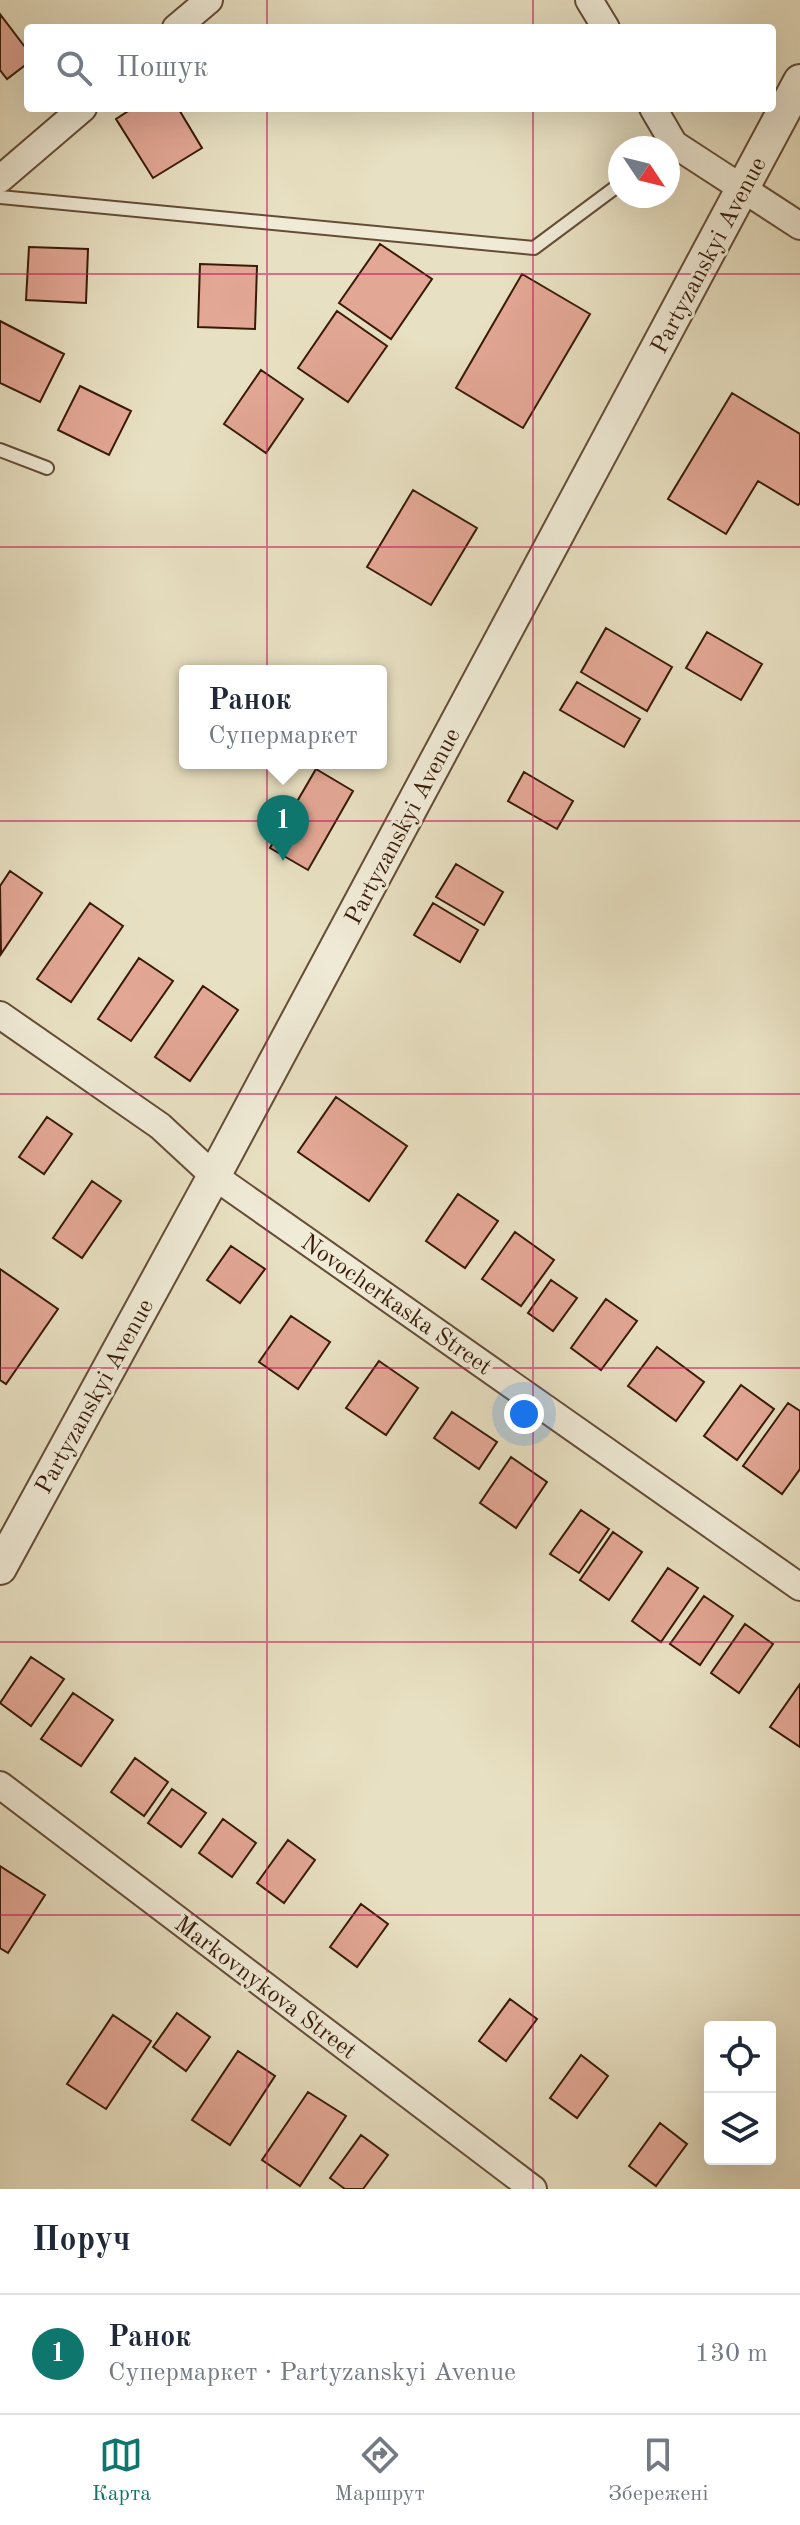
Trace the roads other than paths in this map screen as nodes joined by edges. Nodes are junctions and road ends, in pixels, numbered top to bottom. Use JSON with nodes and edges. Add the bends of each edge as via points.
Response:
{"nodes":[{"id":1,"x":209,"y":0,"type":"edge"},
{"id":2,"x":589,"y":0,"type":"edge"},
{"id":3,"x":181,"y":24,"type":"edge"},
{"id":4,"x":604,"y":24,"type":"edge"},
{"id":5,"x":800,"y":81,"type":"edge"},
{"id":6,"x":78,"y":112,"type":"edge"},
{"id":7,"x":655,"y":112,"type":"edge"},
{"id":8,"x":666,"y":136,"type":"edge"},
{"id":9,"x":680,"y":151,"type":"edge"},
{"id":10,"x":0,"y":179,"type":"edge"},
{"id":11,"x":744,"y":189,"type":"junction"},
{"id":12,"x":608,"y":193,"type":"edge"},
{"id":13,"x":0,"y":197,"type":"edge"},
{"id":14,"x":800,"y":226,"type":"edge"},
{"id":15,"x":0,"y":450,"type":"edge"},
{"id":16,"x":47,"y":468,"type":"dead end"},
{"id":17,"x":0,"y":1015,"type":"edge"},
{"id":18,"x":214,"y":1176,"type":"junction"},
{"id":19,"x":0,"y":1568,"type":"edge"},
{"id":20,"x":800,"y":1587,"type":"edge"},
{"id":21,"x":0,"y":1785,"type":"edge"},
{"id":22,"x":533,"y":2189,"type":"edge"}],
"edges":[{"from":1,"to":3,"type":"street"},
{"from":2,"to":4,"type":"street"},
{"from":5,"to":11,"type":"street","name":"Partyzanskyi Avenue"},
{"from":6,"to":10,"type":"street"},
{"from":7,"to":8,"type":"street"},
{"from":9,"to":11,"type":"street"},
{"from":11,"to":14,"type":"street"},
{"from":11,"to":18,"type":"street","name":"Partyzanskyi Avenue"},
{"from":12,"to":13,"type":"lane","via":[[534,248]]},
{"from":15,"to":16,"type":"lane"},
{"from":17,"to":18,"type":"street","name":"Novocherkaska Street","via":[[160,1126]]},
{"from":18,"to":19,"type":"street","name":"Partyzanskyi Avenue"},
{"from":18,"to":20,"type":"street","name":"Novocherkaska Street"},
{"from":21,"to":22,"type":"street","name":"Markovnykova Street"}]}
